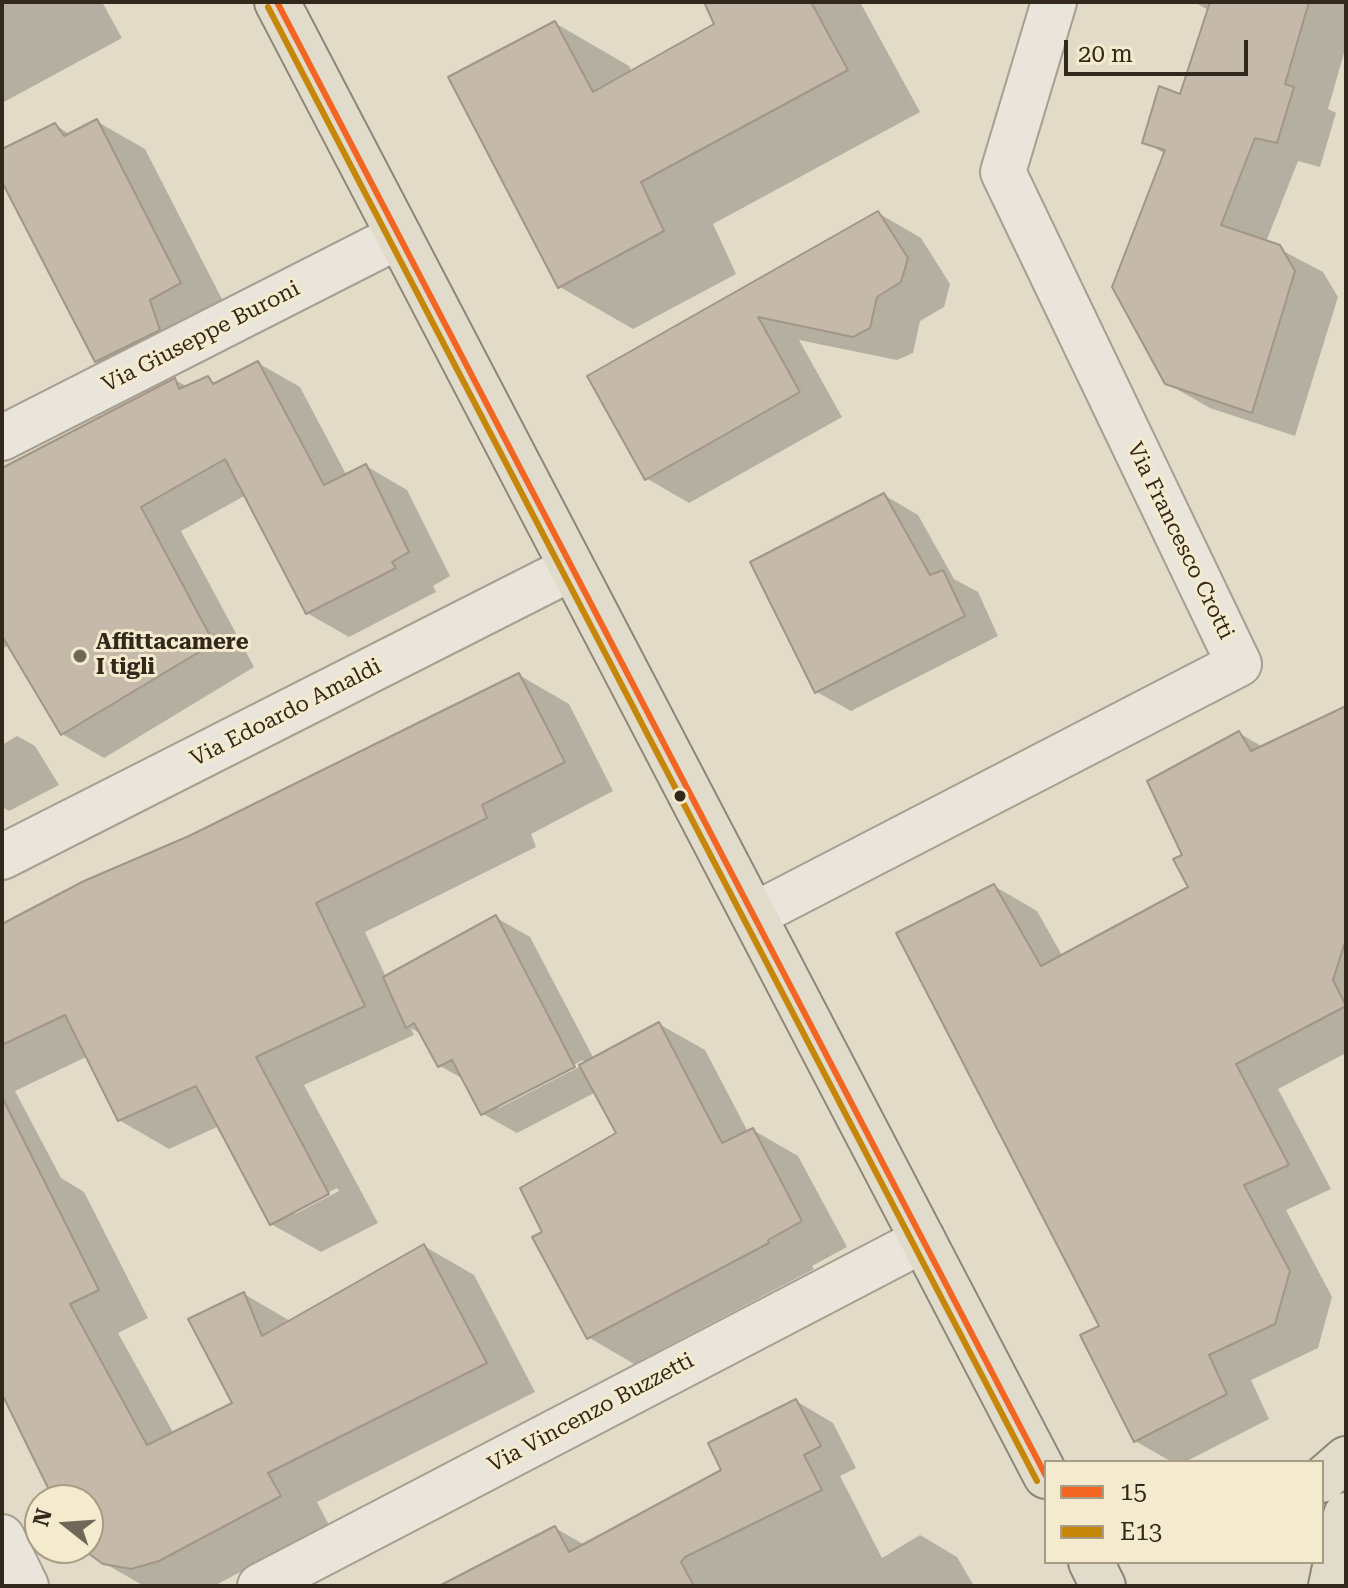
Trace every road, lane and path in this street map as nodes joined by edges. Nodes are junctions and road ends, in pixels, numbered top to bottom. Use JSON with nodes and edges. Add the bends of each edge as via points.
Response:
{"nodes":[{"id":1,"x":277,"y":2,"type":"edge"},
{"id":2,"x":1054,"y":2,"type":"edge"},
{"id":3,"x":399,"y":236,"type":"junction"},
{"id":4,"x":2,"y":438,"type":"edge"},
{"id":5,"x":570,"y":569,"type":"junction"},
{"id":6,"x":2,"y":857,"type":"edge"},
{"id":7,"x":754,"y":915,"type":"junction"},
{"id":8,"x":923,"y":1240,"type":"junction"},
{"id":9,"x":1346,"y":1459,"type":"edge"},
{"id":10,"x":1044,"y":1472,"type":"edge"},
{"id":11,"x":1324,"y":1478,"type":"edge"},
{"id":12,"x":1346,"y":1515,"type":"edge"},
{"id":13,"x":2,"y":1537,"type":"edge"},
{"id":14,"x":1092,"y":1564,"type":"edge"},
{"id":15,"x":26,"y":1586,"type":"edge"},
{"id":16,"x":260,"y":1586,"type":"edge"},
{"id":17,"x":1103,"y":1586,"type":"edge"},
{"id":18,"x":1331,"y":1586,"type":"edge"}],
"edges":[{"from":1,"to":3,"type":"main road"},
{"from":2,"to":7,"type":"street","name":"Via Francesco Crotti","via":[[1003,172],[1239,664]]},
{"from":3,"to":4,"type":"street","name":"Via Giuseppe Buroni"},
{"from":3,"to":5,"type":"main road"},
{"from":5,"to":6,"type":"street","name":"Via Edoardo Amaldi"},
{"from":5,"to":7,"type":"main road"},
{"from":7,"to":8,"type":"main road"},
{"from":8,"to":10,"type":"main road"},
{"from":8,"to":16,"type":"street","name":"Via Vincenzo Buzzetti"},
{"from":9,"to":11,"type":"main road"},
{"from":12,"to":18,"type":"main road"},
{"from":13,"to":15,"type":"street"},
{"from":14,"to":17,"type":"main road"}]}
